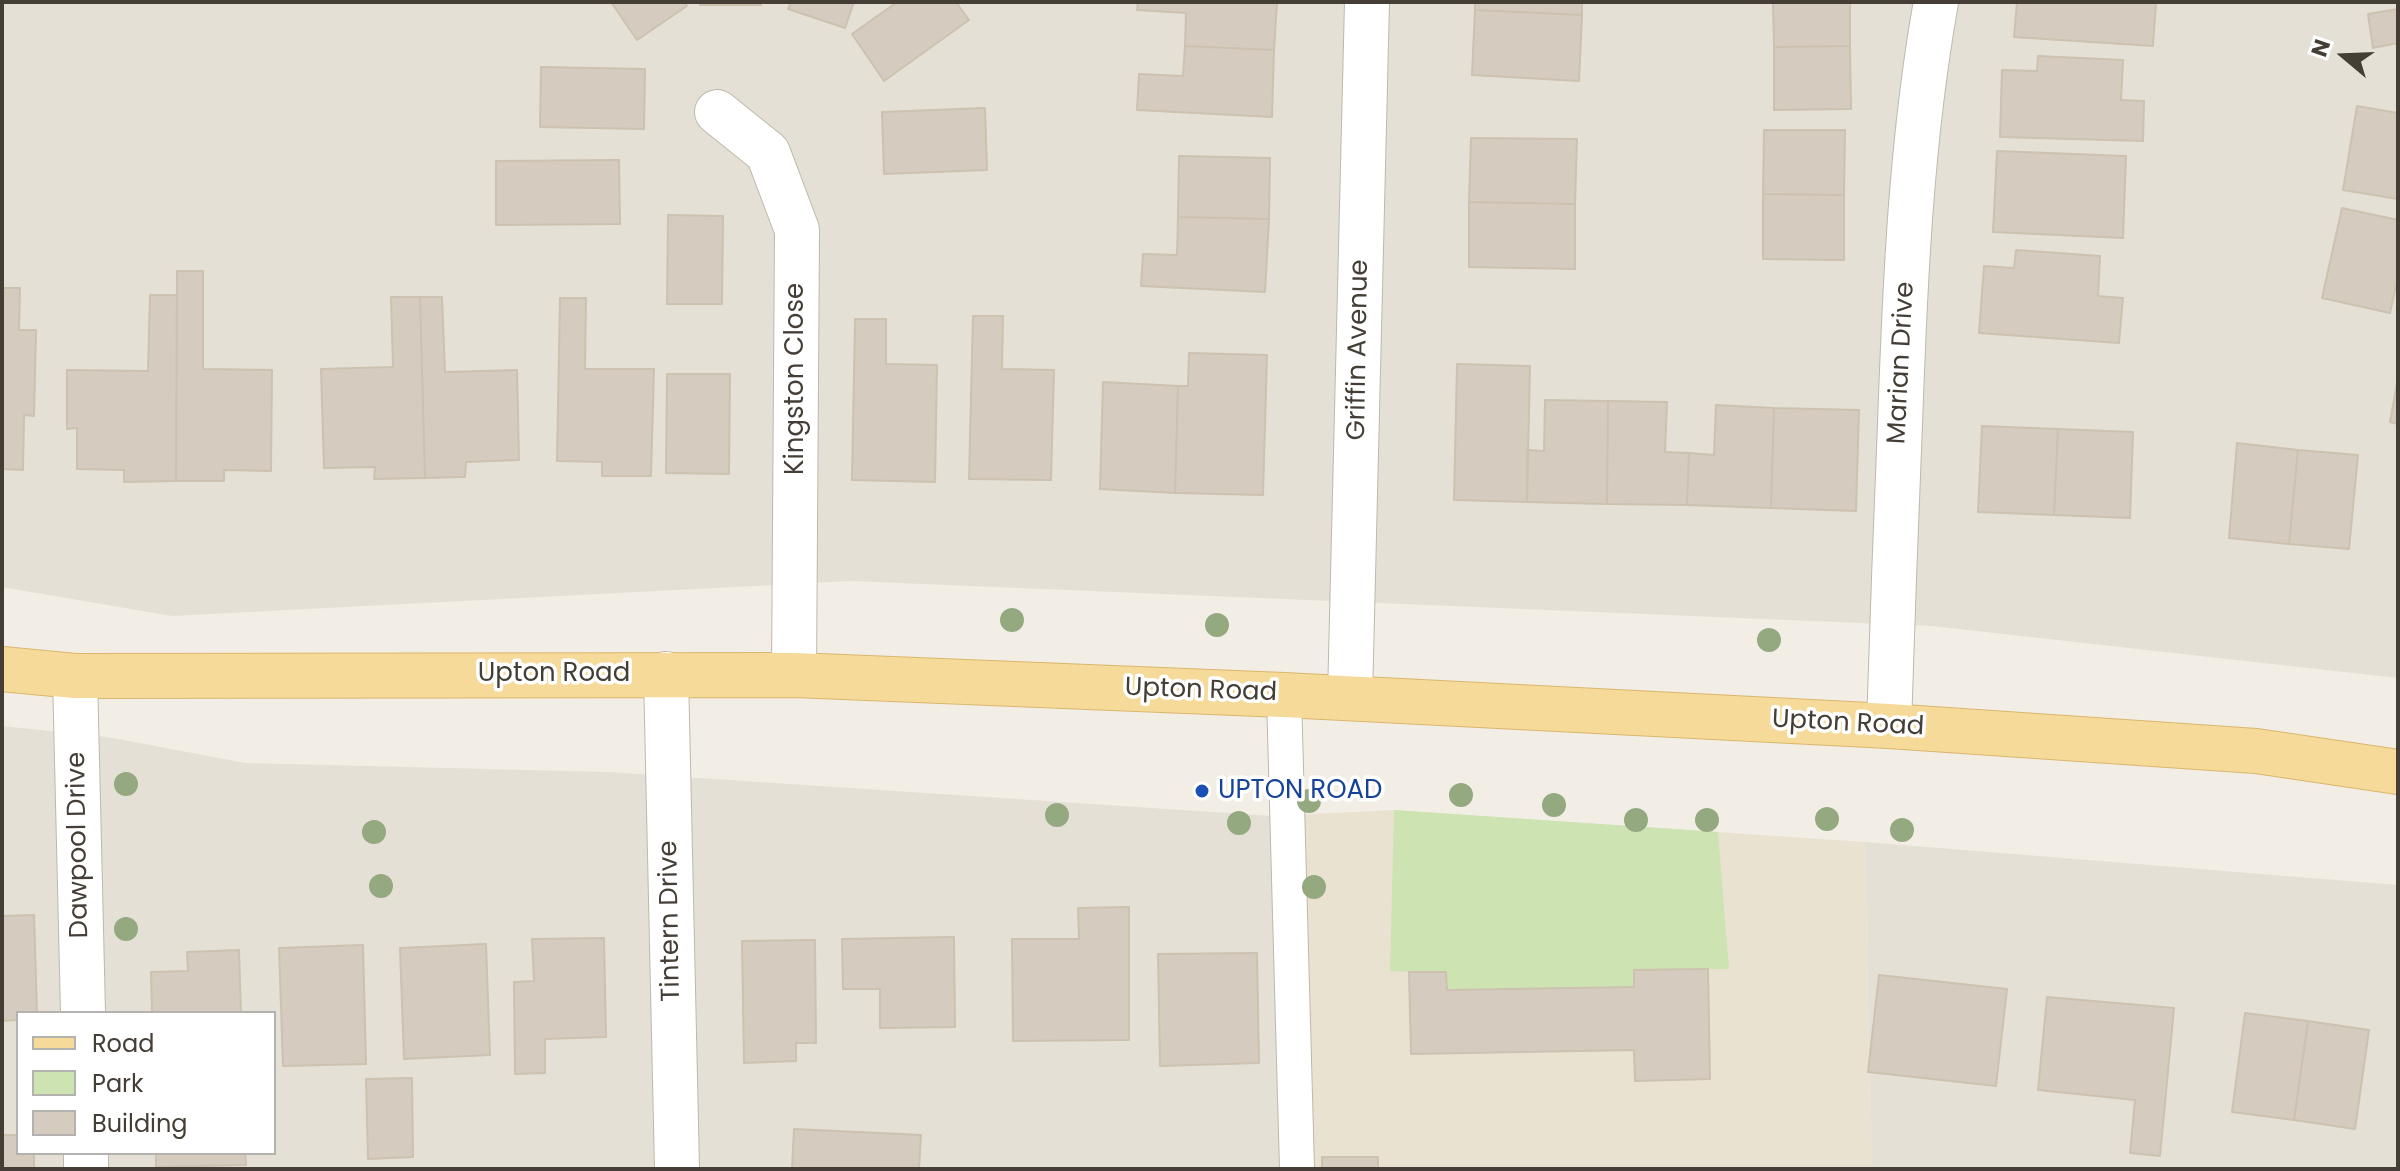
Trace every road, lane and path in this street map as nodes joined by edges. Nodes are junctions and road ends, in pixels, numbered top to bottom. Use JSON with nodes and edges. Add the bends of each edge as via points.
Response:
{"nodes":[{"id":1,"x":1367,"y":2,"type":"edge"},
{"id":2,"x":1936,"y":2,"type":"edge"},
{"id":3,"x":717,"y":112,"type":"dead end"},
{"id":4,"x":2,"y":669,"type":"edge"},
{"id":5,"x":666,"y":674,"type":"junction"},
{"id":6,"x":794,"y":675,"type":"junction"},
{"id":7,"x":75,"y":676,"type":"junction"},
{"id":8,"x":1284,"y":695,"type":"junction"},
{"id":9,"x":1350,"y":698,"type":"junction"},
{"id":10,"x":1889,"y":726,"type":"junction"},
{"id":11,"x":2398,"y":772,"type":"edge"},
{"id":12,"x":83,"y":1011,"type":"edge"},
{"id":13,"x":677,"y":1169,"type":"edge"},
{"id":14,"x":1297,"y":1169,"type":"edge"}],
"edges":[{"from":1,"to":9,"type":"street","name":"Griffin Avenue"},
{"from":2,"to":10,"type":"street","name":"Marian Drive","via":[[1911,197],[1903,317]]},
{"from":3,"to":6,"type":"street","name":"Kingston Close","via":[[768,153],[797,230]]},
{"from":4,"to":7,"type":"main road","name":"Upton Road"},
{"from":5,"to":6,"type":"main road","name":"Upton Road"},
{"from":5,"to":7,"type":"main road","name":"Upton Road"},
{"from":5,"to":13,"type":"street","name":"Tintern Drive"},
{"from":6,"to":8,"type":"main road","name":"Upton Road"},
{"from":7,"to":12,"type":"street","name":"Dawpool Drive"},
{"from":8,"to":9,"type":"main road","name":"Upton Road"},
{"from":8,"to":14,"type":"lane"},
{"from":9,"to":10,"type":"main road","name":"Upton Road"},
{"from":10,"to":11,"type":"main road","name":"Upton Road","via":[[2256,751]]}]}
